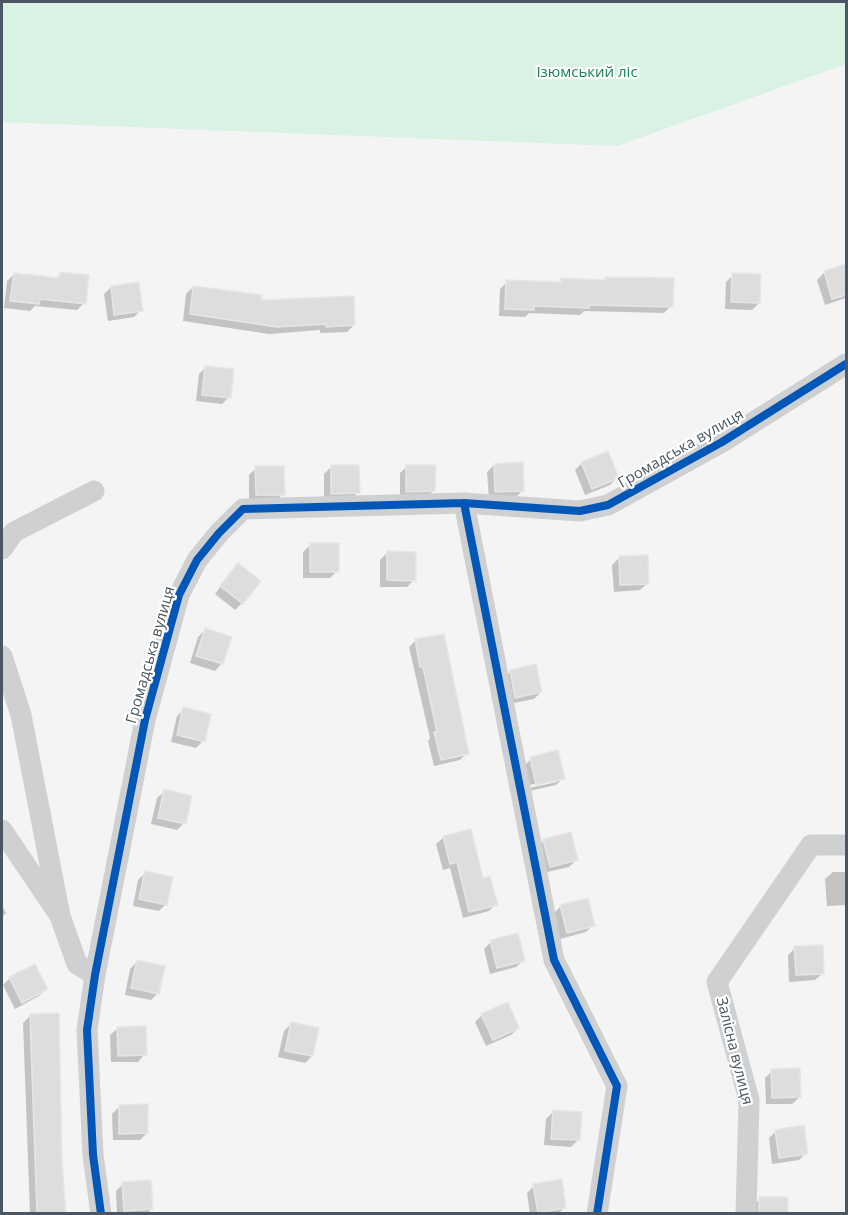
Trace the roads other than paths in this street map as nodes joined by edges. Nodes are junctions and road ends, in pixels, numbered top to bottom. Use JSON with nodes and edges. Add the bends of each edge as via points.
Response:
{"nodes":[{"id":1,"x":846,"y":364,"type":"edge"},
{"id":2,"x":94,"y":491,"type":"dead end"},
{"id":3,"x":464,"y":504,"type":"junction"},
{"id":4,"x":2,"y":549,"type":"edge"},
{"id":5,"x":2,"y":656,"type":"edge"},
{"id":6,"x":2,"y":830,"type":"edge"},
{"id":7,"x":846,"y":845,"type":"edge"},
{"id":8,"x":60,"y":916,"type":"junction"},
{"id":9,"x":95,"y":975,"type":"junction"},
{"id":10,"x":101,"y":1214,"type":"edge"},
{"id":11,"x":597,"y":1214,"type":"edge"},
{"id":12,"x":746,"y":1214,"type":"edge"}],
"edges":[{"from":1,"to":3,"type":"street","name":"Громадська вулиця","via":[[750,425],[608,505],[580,510]]},
{"from":2,"to":4,"type":"street","via":[[14,532]]},
{"from":3,"to":9,"type":"street","name":"Громадська вулиця","via":[[243,509],[196,560],[179,596],[145,720]]},
{"from":3,"to":11,"type":"street","via":[[554,960],[617,1086]]},
{"from":5,"to":8,"type":"street","via":[[21,715]]},
{"from":6,"to":8,"type":"street"},
{"from":7,"to":12,"type":"street","name":"Залісна вулиця","via":[[811,845],[717,982],[749,1100]]},
{"from":8,"to":9,"type":"street","via":[[77,964]]},
{"from":9,"to":10,"type":"street","name":"Громадська вулиця","via":[[87,1030],[93,1155]]}]}
